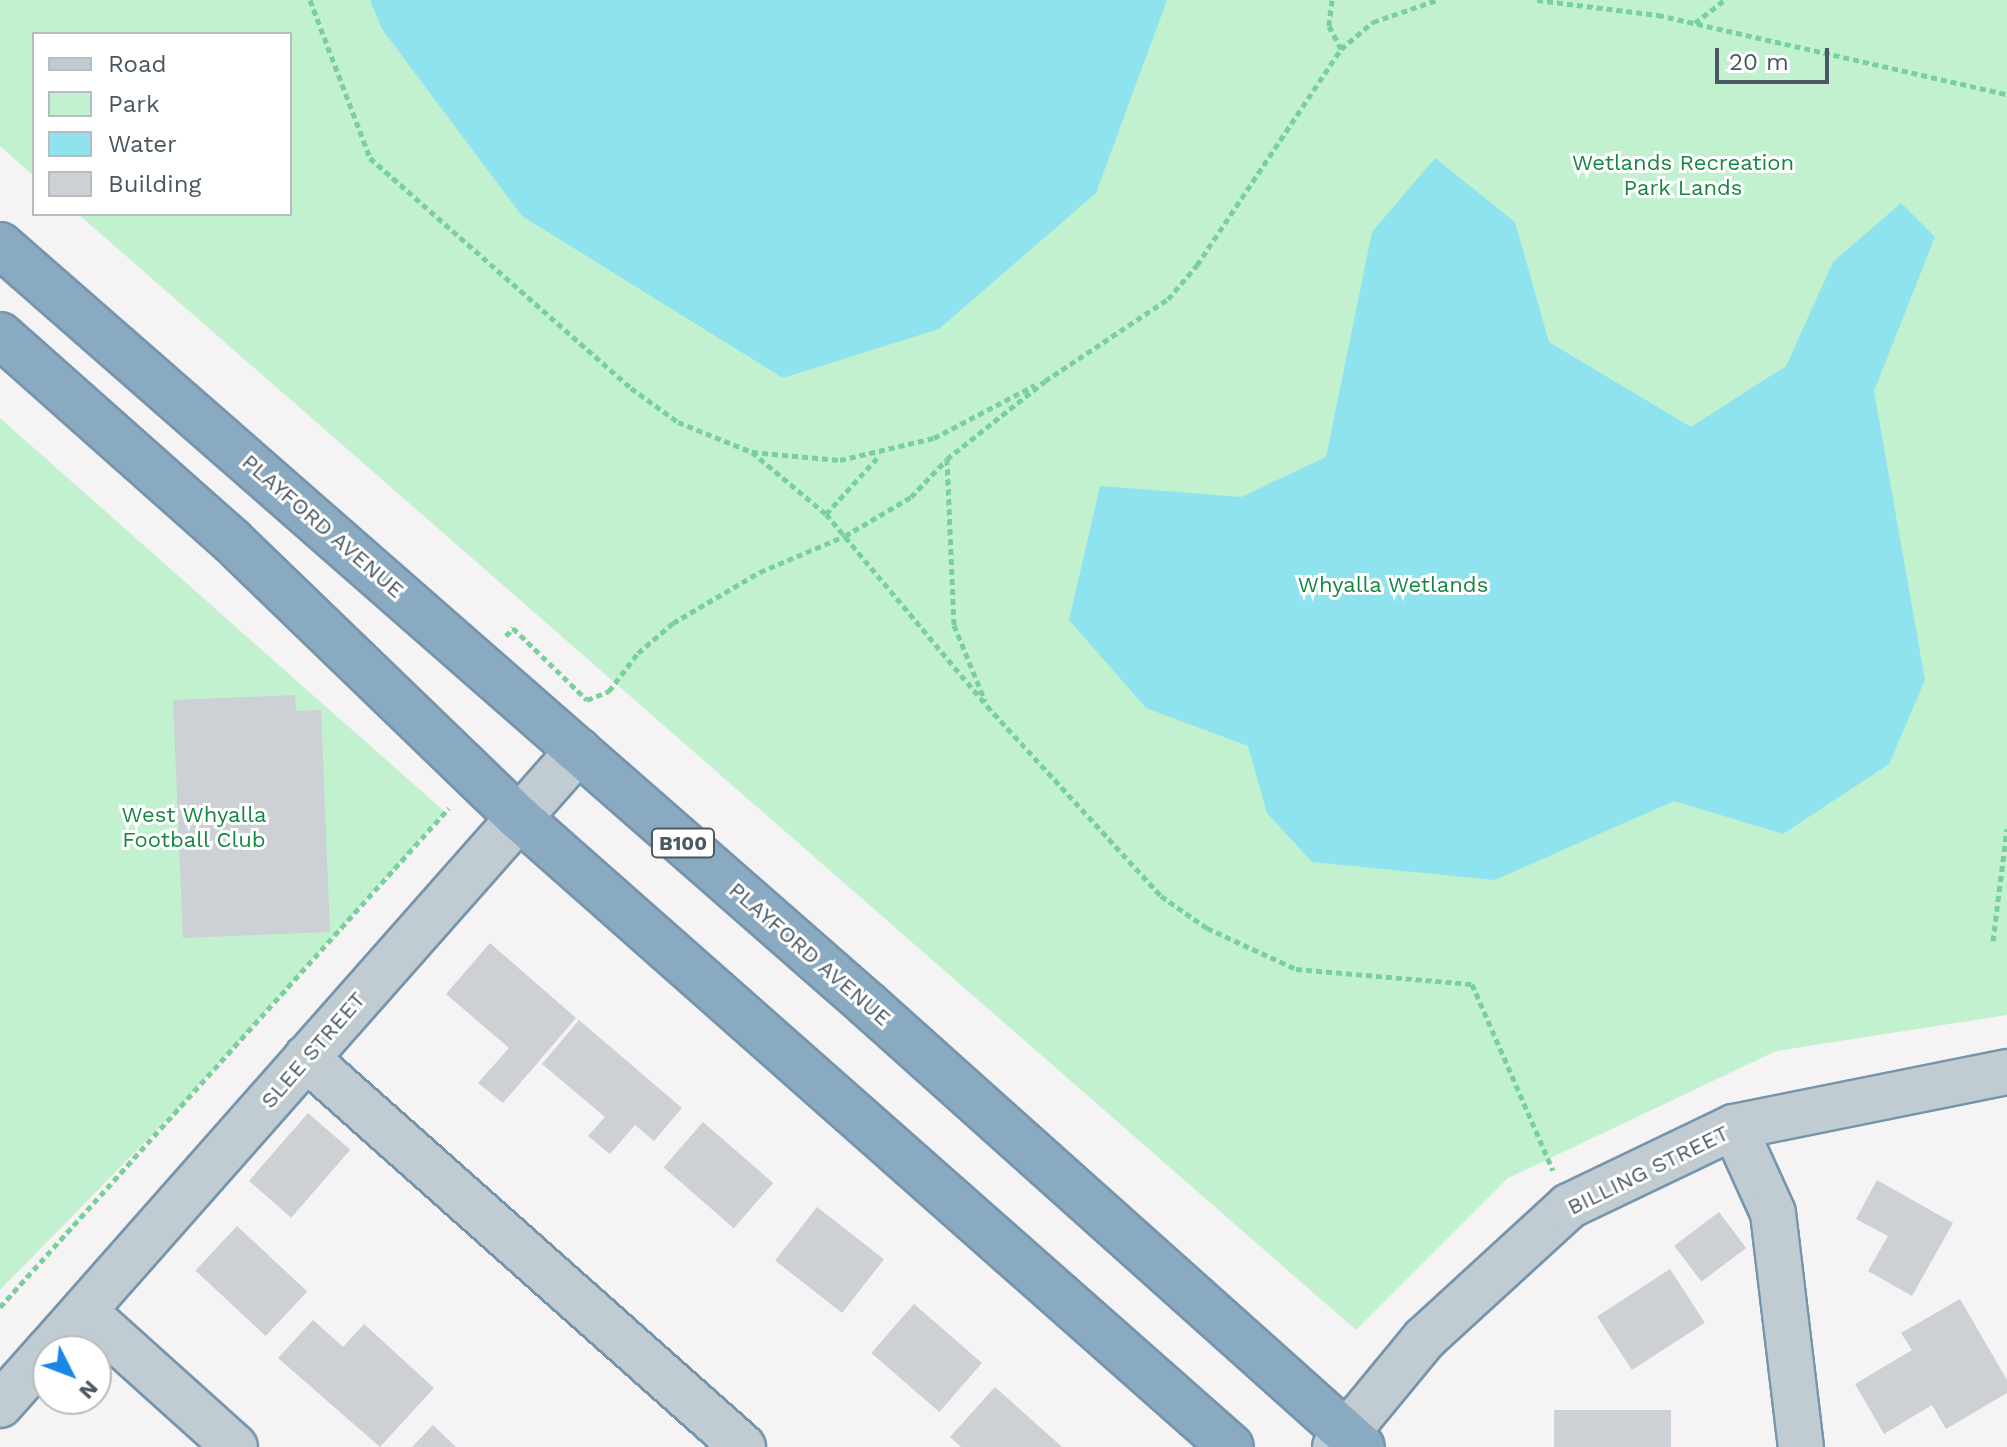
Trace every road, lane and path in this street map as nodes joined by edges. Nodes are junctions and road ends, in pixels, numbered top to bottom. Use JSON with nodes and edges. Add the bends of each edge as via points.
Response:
{"nodes":[{"id":1,"x":310,"y":0,"type":"edge"},
{"id":2,"x":1332,"y":0,"type":"edge"},
{"id":3,"x":1437,"y":0,"type":"edge"},
{"id":4,"x":1537,"y":0,"type":"edge"},
{"id":5,"x":1724,"y":0,"type":"edge"},
{"id":6,"x":1695,"y":23,"type":"junction"},
{"id":7,"x":1341,"y":49,"type":"junction"},
{"id":8,"x":2007,"y":94,"type":"edge"},
{"id":9,"x":0,"y":245,"type":"edge"},
{"id":10,"x":0,"y":335,"type":"edge"},
{"id":11,"x":1045,"y":381,"type":"junction"},
{"id":12,"x":752,"y":452,"type":"junction"},
{"id":13,"x":880,"y":454,"type":"junction"},
{"id":14,"x":947,"y":459,"type":"junction"},
{"id":15,"x":826,"y":514,"type":"junction"},
{"id":16,"x":845,"y":536,"type":"junction"},
{"id":17,"x":479,"y":662,"type":"junction"},
{"id":18,"x":987,"y":706,"type":"junction"},
{"id":19,"x":578,"y":751,"type":"junction"},
{"id":20,"x":453,"y":803,"type":"dead end"},
{"id":21,"x":518,"y":817,"type":"junction"},
{"id":22,"x":2007,"y":829,"type":"edge"},
{"id":23,"x":1993,"y":941,"type":"dead end"},
{"id":24,"x":306,"y":1058,"type":"junction"},
{"id":25,"x":2007,"y":1072,"type":"edge"},
{"id":26,"x":1734,"y":1127,"type":"junction"},
{"id":27,"x":1569,"y":1206,"type":"junction"},
{"id":28,"x":0,"y":1307,"type":"edge"},
{"id":29,"x":84,"y":1311,"type":"junction"},
{"id":30,"x":62,"y":1335,"type":"edge"},
{"id":31,"x":32,"y":1369,"type":"edge"},
{"id":32,"x":0,"y":1405,"type":"edge"},
{"id":33,"x":1348,"y":1442,"type":"edge"},
{"id":34,"x":235,"y":1447,"type":"edge"},
{"id":35,"x":743,"y":1447,"type":"edge"},
{"id":36,"x":1231,"y":1447,"type":"edge"},
{"id":37,"x":1801,"y":1447,"type":"edge"}],
"edges":[{"from":1,"to":12,"type":"path","via":[[370,158],[646,402],[710,438]]},
{"from":2,"to":7,"type":"path","via":[[1329,26]]},
{"from":3,"to":7,"type":"path","via":[[1373,22]]},
{"from":4,"to":6,"type":"path"},
{"from":5,"to":6,"type":"path"},
{"from":6,"to":8,"type":"path"},
{"from":7,"to":11,"type":"path","via":[[1197,265],[1168,299]]},
{"from":9,"to":17,"type":"highway","name":"PLAYFORD AVENUE","number":"B100"},
{"from":10,"to":21,"type":"highway","via":[[232,541]]},
{"from":11,"to":13,"type":"path","via":[[934,438]]},
{"from":11,"to":14,"type":"path"},
{"from":12,"to":13,"type":"path","via":[[795,459]]},
{"from":12,"to":15,"type":"path"},
{"from":13,"to":15,"type":"path"},
{"from":14,"to":16,"type":"path","via":[[911,497]]},
{"from":14,"to":18,"type":"path","via":[[954,625]]},
{"from":15,"to":16,"type":"path"},
{"from":16,"to":17,"type":"path","via":[[760,572],[673,623],[638,653],[609,691],[587,700],[513,628]]},
{"from":16,"to":18,"type":"path"},
{"from":17,"to":19,"type":"highway","name":"PLAYFORD AVENUE","number":"B100"},
{"from":18,"to":27,"type":"path","via":[[1161,896],[1207,928],[1296,969],[1472,984]]},
{"from":19,"to":21,"type":"street","name":"SLEE STREET"},
{"from":19,"to":33,"type":"highway","name":"PLAYFORD AVENUE","number":"B100"},
{"from":20,"to":28,"type":"path"},
{"from":21,"to":24,"type":"street","name":"SLEE STREET"},
{"from":21,"to":36,"type":"highway"},
{"from":22,"to":23,"type":"path"},
{"from":24,"to":29,"type":"street","name":"SLEE STREET"},
{"from":24,"to":35,"type":"street"},
{"from":25,"to":26,"type":"street","name":"BILLING STREET"},
{"from":26,"to":27,"type":"street","name":"BILLING STREET"},
{"from":26,"to":37,"type":"street","via":[[1773,1213]]},
{"from":27,"to":33,"type":"street","name":"BILLING STREET","via":[[1424,1339]]},
{"from":29,"to":30,"type":"street","name":"SLEE STREET"},
{"from":29,"to":34,"type":"street"},
{"from":31,"to":32,"type":"street","name":"SLEE STREET"}]}
